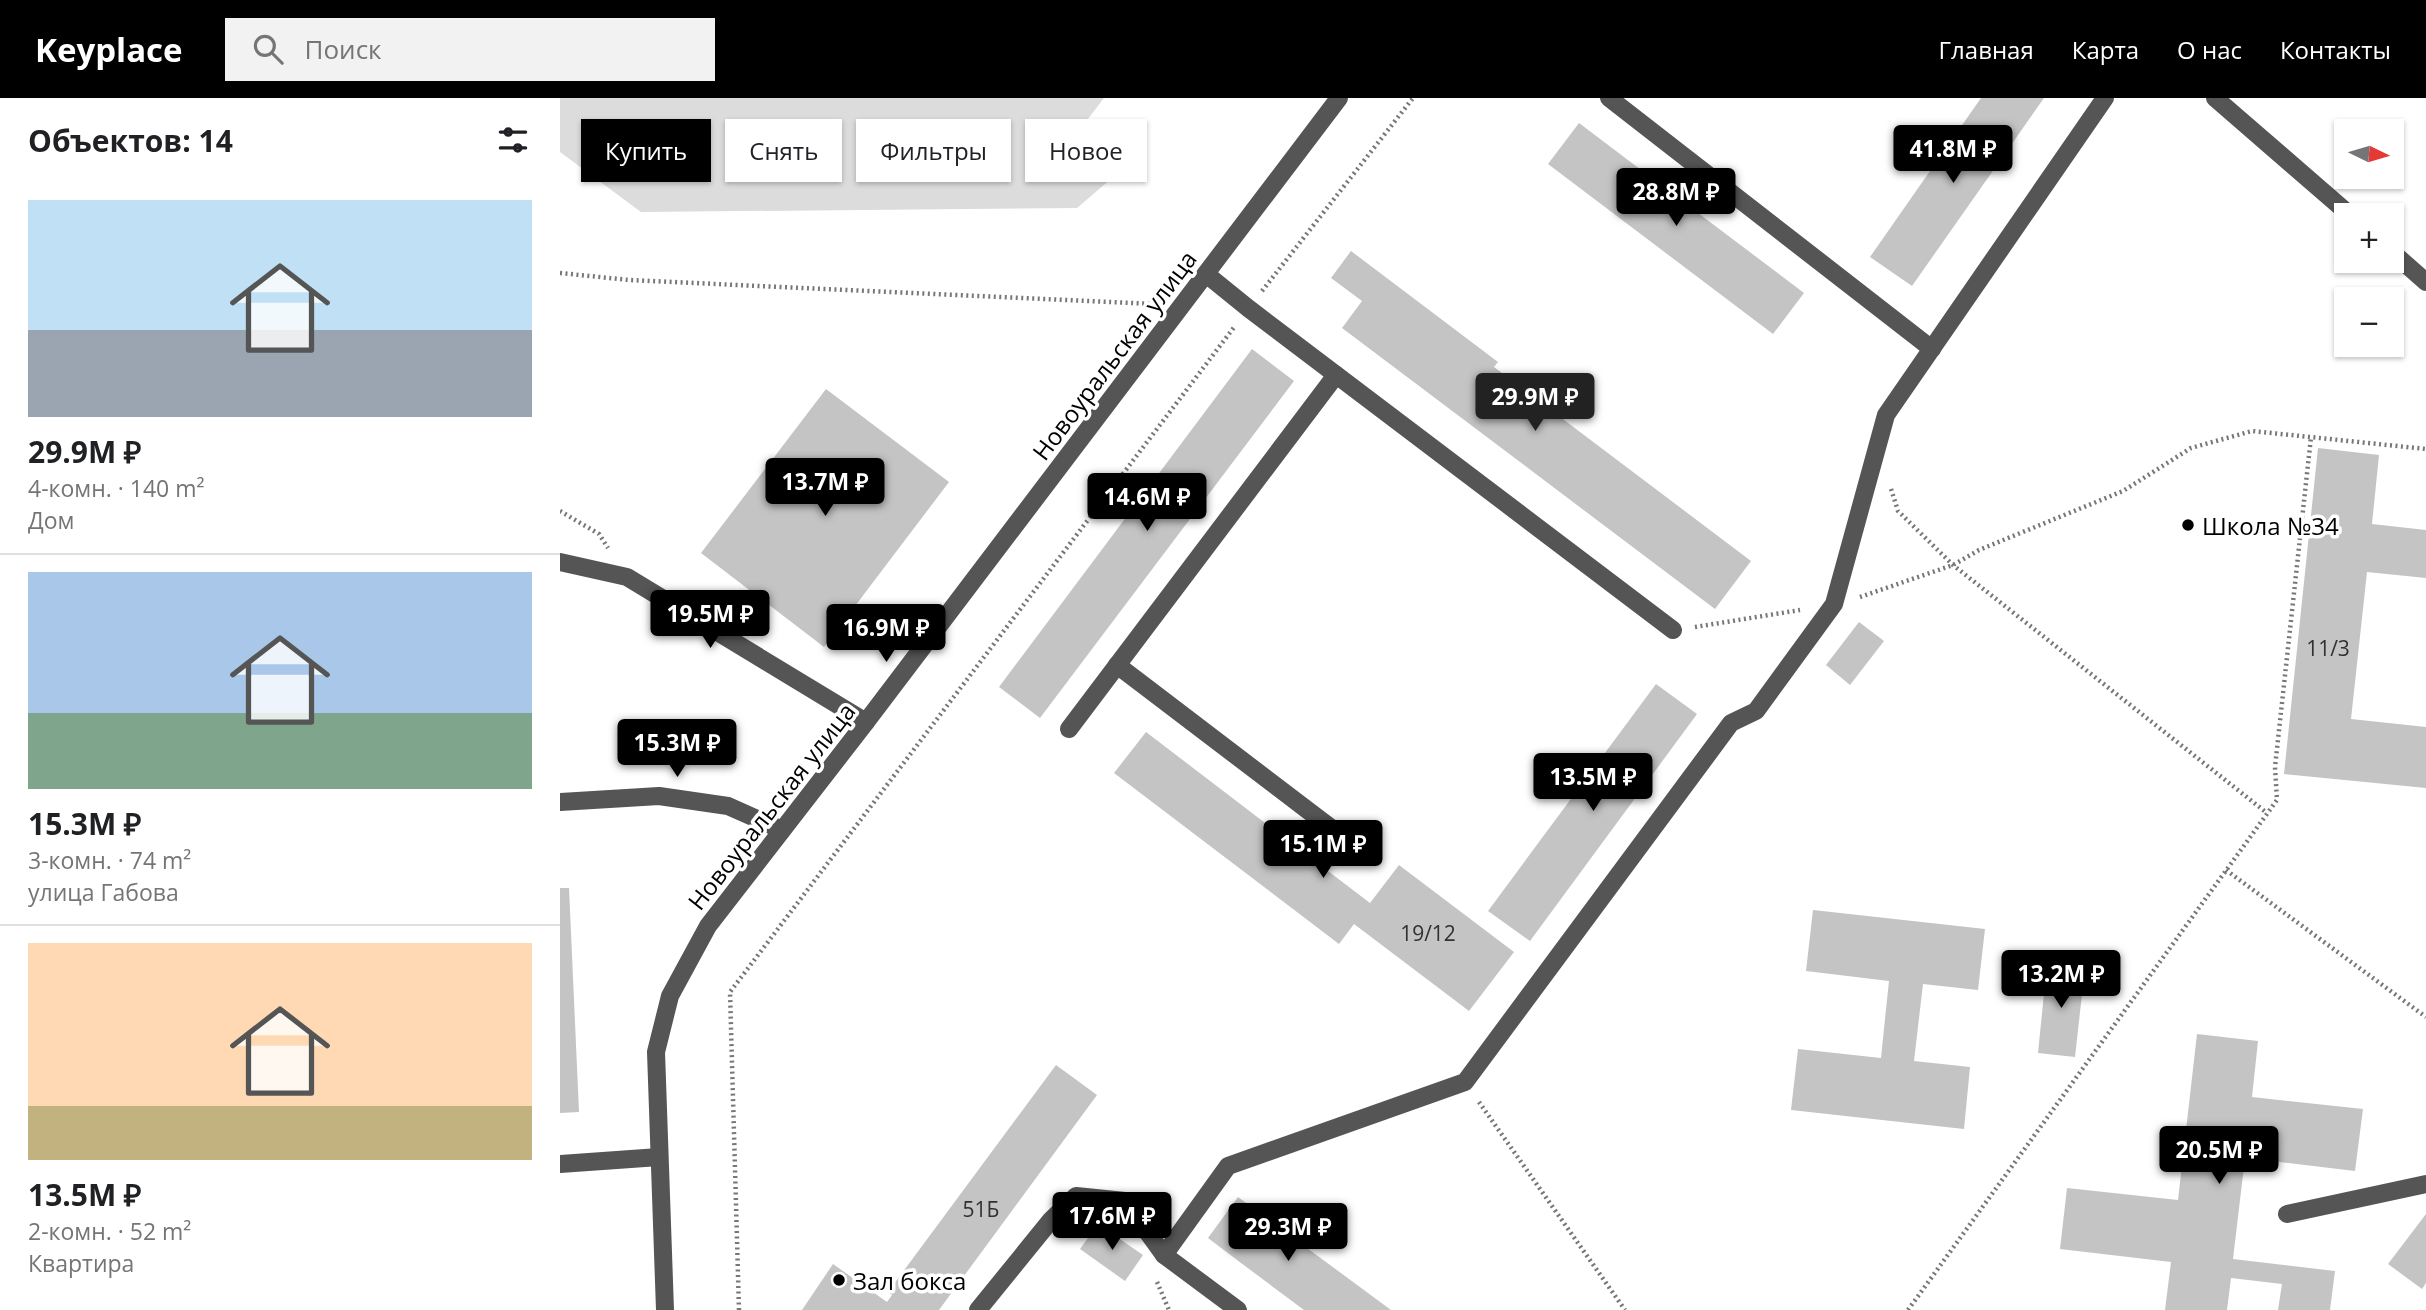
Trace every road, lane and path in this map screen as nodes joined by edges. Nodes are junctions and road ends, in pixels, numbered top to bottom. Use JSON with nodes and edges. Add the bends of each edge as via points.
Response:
{"nodes":[{"id":1,"x":1339,"y":98,"type":"edge"},
{"id":2,"x":1413,"y":98,"type":"edge"},
{"id":3,"x":1609,"y":98,"type":"edge"},
{"id":4,"x":2105,"y":98,"type":"edge"},
{"id":5,"x":2215,"y":98,"type":"edge"},
{"id":6,"x":2336,"y":203,"type":"edge"},
{"id":7,"x":2404,"y":263,"type":"edge"},
{"id":8,"x":560,"y":273,"type":"edge"},
{"id":9,"x":1206,"y":274,"type":"junction"},
{"id":10,"x":2426,"y":282,"type":"edge"},
{"id":11,"x":1182,"y":305,"type":"junction"},
{"id":12,"x":1248,"y":308,"type":"junction"},
{"id":13,"x":1932,"y":349,"type":"junction"},
{"id":14,"x":1336,"y":375,"type":"junction"},
{"id":15,"x":2311,"y":437,"type":"junction"},
{"id":16,"x":2426,"y":449,"type":"edge"},
{"id":17,"x":1888,"y":479,"type":"dead end"},
{"id":18,"x":560,"y":511,"type":"edge"},
{"id":19,"x":560,"y":562,"type":"edge"},
{"id":20,"x":1953,"y":565,"type":"junction"},
{"id":21,"x":627,"y":577,"type":"junction"},
{"id":22,"x":1834,"y":604,"type":"junction"},
{"id":23,"x":1674,"y":631,"type":"joint"},
{"id":24,"x":1117,"y":665,"type":"junction"},
{"id":25,"x":866,"y":722,"type":"junction"},
{"id":26,"x":1069,"y":729,"type":"dead end"},
{"id":27,"x":560,"y":802,"type":"edge"},
{"id":28,"x":2267,"y":813,"type":"junction"},
{"id":29,"x":782,"y":830,"type":"junction"},
{"id":30,"x":1356,"y":847,"type":"dead end"},
{"id":31,"x":2226,"y":870,"type":"junction"},
{"id":32,"x":2426,"y":1017,"type":"edge"},
{"id":33,"x":1465,"y":1082,"type":"junction"},
{"id":34,"x":659,"y":1157,"type":"junction"},
{"id":35,"x":560,"y":1164,"type":"edge"},
{"id":36,"x":2426,"y":1184,"type":"edge"},
{"id":37,"x":2287,"y":1214,"type":"dead end"},
{"id":38,"x":1164,"y":1255,"type":"junction"},
{"id":39,"x":665,"y":1310,"type":"edge"},
{"id":40,"x":739,"y":1310,"type":"edge"},
{"id":41,"x":978,"y":1310,"type":"edge"},
{"id":42,"x":1238,"y":1310,"type":"edge"},
{"id":43,"x":1625,"y":1310,"type":"edge"},
{"id":44,"x":1909,"y":1310,"type":"edge"}],
"edges":[{"from":1,"to":9,"type":"street","name":"Новоуральская улица"},
{"from":2,"to":12,"type":"path"},
{"from":3,"to":13,"type":"street"},
{"from":4,"to":13,"type":"street"},
{"from":5,"to":6,"type":"street"},
{"from":7,"to":10,"type":"street"},
{"from":8,"to":11,"type":"path"},
{"from":9,"to":11,"type":"street","name":"Новоуральская улица"},
{"from":9,"to":12,"type":"street"},
{"from":11,"to":25,"type":"street","name":"Новоуральская улица"},
{"from":12,"to":14,"type":"street"},
{"from":12,"to":40,"type":"path","via":[[730,992]]},
{"from":13,"to":22,"type":"street","via":[[1886,415]]},
{"from":14,"to":23,"type":"street"},
{"from":14,"to":24,"type":"street"},
{"from":15,"to":16,"type":"path"},
{"from":15,"to":20,"type":"path","via":[[2252,431],[2191,448],[2123,491]]},
{"from":15,"to":28,"type":"path","via":[[2275,767],[2277,800]]},
{"from":17,"to":20,"type":"path","via":[[1898,511]]},
{"from":18,"to":21,"type":"path","via":[[599,534]]},
{"from":19,"to":21,"type":"street"},
{"from":20,"to":22,"type":"path"},
{"from":20,"to":28,"type":"path"},
{"from":21,"to":25,"type":"street"},
{"from":22,"to":23,"type":"path"},
{"from":22,"to":33,"type":"street","via":[[1756,711],[1731,723]]},
{"from":24,"to":26,"type":"street"},
{"from":24,"to":30,"type":"street"},
{"from":25,"to":29,"type":"street","name":"Новоуральская улица"},
{"from":27,"to":29,"type":"street","via":[[659,796],[728,806]]},
{"from":28,"to":31,"type":"path"},
{"from":29,"to":34,"type":"street","name":"Новоуральская улица","via":[[708,926],[670,996],[656,1052]]},
{"from":31,"to":32,"type":"path"},
{"from":31,"to":44,"type":"path"},
{"from":33,"to":38,"type":"street","via":[[1228,1166]]},
{"from":33,"to":43,"type":"path"},
{"from":34,"to":35,"type":"street"},
{"from":34,"to":39,"type":"street","name":"Новоуральская улица"},
{"from":36,"to":37,"type":"street"},
{"from":38,"to":41,"type":"street","via":[[1125,1201],[1076,1196]]},
{"from":38,"to":42,"type":"street"}]}
